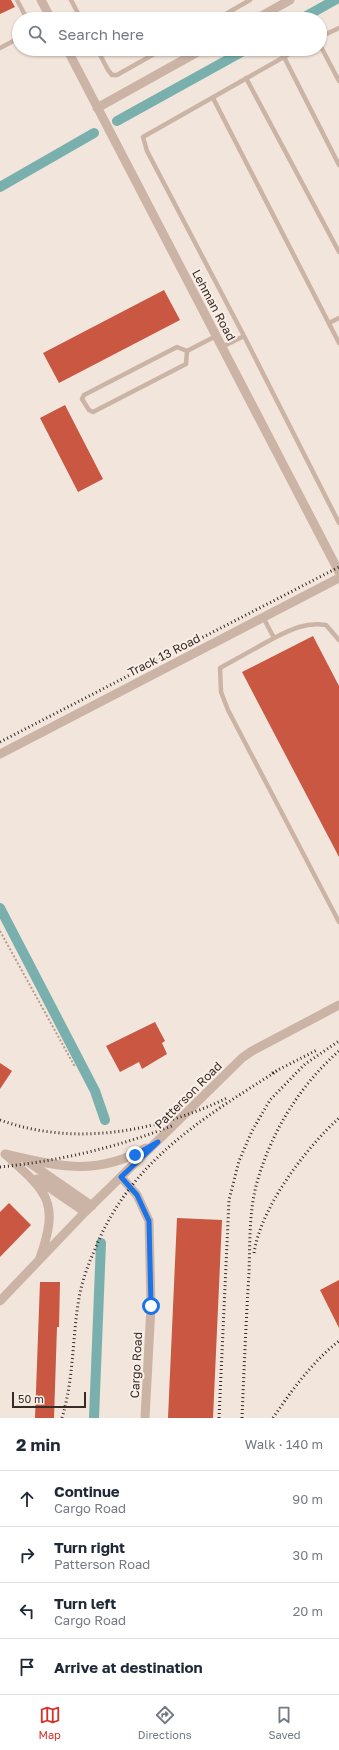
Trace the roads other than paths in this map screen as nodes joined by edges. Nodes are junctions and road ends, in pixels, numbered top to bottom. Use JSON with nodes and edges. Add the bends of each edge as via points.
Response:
{"nodes":[{"id":1,"x":16,"y":0,"type":"edge"},
{"id":2,"x":41,"y":0,"type":"edge"},
{"id":3,"x":71,"y":0,"type":"edge"},
{"id":4,"x":250,"y":0,"type":"edge"},
{"id":5,"x":290,"y":0,"type":"edge"},
{"id":6,"x":22,"y":12,"type":"edge"},
{"id":7,"x":47,"y":12,"type":"edge"},
{"id":8,"x":77,"y":12,"type":"edge"},
{"id":9,"x":229,"y":12,"type":"edge"},
{"id":10,"x":269,"y":12,"type":"edge"},
{"id":11,"x":339,"y":28,"type":"edge"},
{"id":12,"x":327,"y":34,"type":"edge"},
{"id":13,"x":12,"y":42,"type":"edge"},
{"id":14,"x":0,"y":48,"type":"edge"},
{"id":15,"x":71,"y":56,"type":"edge"},
{"id":16,"x":101,"y":56,"type":"edge"},
{"id":17,"x":151,"y":56,"type":"edge"},
{"id":18,"x":190,"y":56,"type":"edge"},
{"id":19,"x":326,"y":56,"type":"edge"},
{"id":20,"x":284,"y":57,"type":"joint"},
{"id":21,"x":246,"y":78,"type":"junction"},
{"id":22,"x":339,"y":82,"type":"edge"},
{"id":23,"x":213,"y":98,"type":"junction"},
{"id":24,"x":97,"y":108,"type":"junction"},
{"id":25,"x":339,"y":165,"type":"edge"},
{"id":26,"x":339,"y":252,"type":"edge"},
{"id":27,"x":339,"y":318,"type":"edge"},
{"id":28,"x":329,"y":323,"type":"junction"},
{"id":29,"x":216,"y":336,"type":"junction"},
{"id":30,"x":244,"y":336,"type":"junction"},
{"id":31,"x":339,"y":343,"type":"edge"},
{"id":32,"x":222,"y":348,"type":"junction"},
{"id":33,"x":187,"y":350,"type":"junction"},
{"id":34,"x":339,"y":523,"type":"edge"},
{"id":35,"x":339,"y":572,"type":"edge"},
{"id":36,"x":339,"y":578,"type":"edge"},
{"id":37,"x":263,"y":617,"type":"junction"},
{"id":38,"x":274,"y":638,"type":"junction"},
{"id":39,"x":339,"y":640,"type":"edge"},
{"id":40,"x":0,"y":754,"type":"edge"},
{"id":41,"x":339,"y":922,"type":"edge"},
{"id":42,"x":339,"y":1004,"type":"edge"},
{"id":43,"x":158,"y":1142,"type":"junction"},
{"id":44,"x":2,"y":1152,"type":"edge"},
{"id":45,"x":23,"y":1158,"type":"junction"},
{"id":46,"x":27,"y":1173,"type":"junction"},
{"id":47,"x":121,"y":1177,"type":"junction"},
{"id":48,"x":89,"y":1209,"type":"junction"},
{"id":49,"x":39,"y":1261,"type":"junction"},
{"id":50,"x":0,"y":1301,"type":"edge"},
{"id":51,"x":146,"y":1418,"type":"edge"}],
"edges":[{"from":1,"to":6,"type":"lane"},
{"from":2,"to":7,"type":"street"},
{"from":3,"to":8,"type":"lane"},
{"from":4,"to":9,"type":"lane"},
{"from":5,"to":10,"type":"street"},
{"from":11,"to":12,"type":"lane"},
{"from":13,"to":14,"type":"lane"},
{"from":15,"to":24,"type":"street","name":"Lehman Road"},
{"from":16,"to":17,"type":"lane","via":[[112,75],[117,75]]},
{"from":18,"to":24,"type":"street"},
{"from":19,"to":22,"type":"lane"},
{"from":20,"to":21,"type":"lane"},
{"from":20,"to":25,"type":"lane"},
{"from":21,"to":23,"type":"lane"},
{"from":21,"to":26,"type":"lane"},
{"from":23,"to":28,"type":"lane"},
{"from":23,"to":30,"type":"lane","via":[[143,137]]},
{"from":24,"to":29,"type":"street","name":"Lehman Road"},
{"from":27,"to":28,"type":"lane"},
{"from":28,"to":31,"type":"lane"},
{"from":29,"to":32,"type":"street","name":"Lehman Road"},
{"from":29,"to":33,"type":"lane"},
{"from":30,"to":32,"type":"lane"},
{"from":30,"to":34,"type":"lane"},
{"from":32,"to":35,"type":"street","name":"Lehman Road"},
{"from":33,"to":33,"type":"lane","via":[[186,364],[93,412],[82,399],[84,395],[177,347]]},
{"from":36,"to":37,"type":"street","name":"Track 13 Road"},
{"from":37,"to":38,"type":"lane"},
{"from":37,"to":40,"type":"street","name":"Track 13 Road"},
{"from":38,"to":39,"type":"lane","via":[[293,628],[312,623],[326,625]]},
{"from":38,"to":41,"type":"lane","via":[[220,668],[221,692]]},
{"from":42,"to":43,"type":"street","name":"Patterson Road","via":[[242,1058]]},
{"from":43,"to":45,"type":"street","via":[[135,1155],[103,1165],[61,1166]]},
{"from":43,"to":47,"type":"street","name":"Patterson Road"},
{"from":44,"to":45,"type":"street"},
{"from":44,"to":46,"type":"street"},
{"from":45,"to":48,"type":"street"},
{"from":46,"to":48,"type":"street"},
{"from":46,"to":49,"type":"street","via":[[43,1192],[50,1213],[48,1236]]},
{"from":47,"to":48,"type":"street","name":"Patterson Road"},
{"from":47,"to":51,"type":"street","name":"Cargo Road","via":[[137,1195],[149,1221],[151,1306]]},
{"from":48,"to":49,"type":"street","name":"Patterson Road"},
{"from":49,"to":50,"type":"street","name":"Patterson Road"}]}
